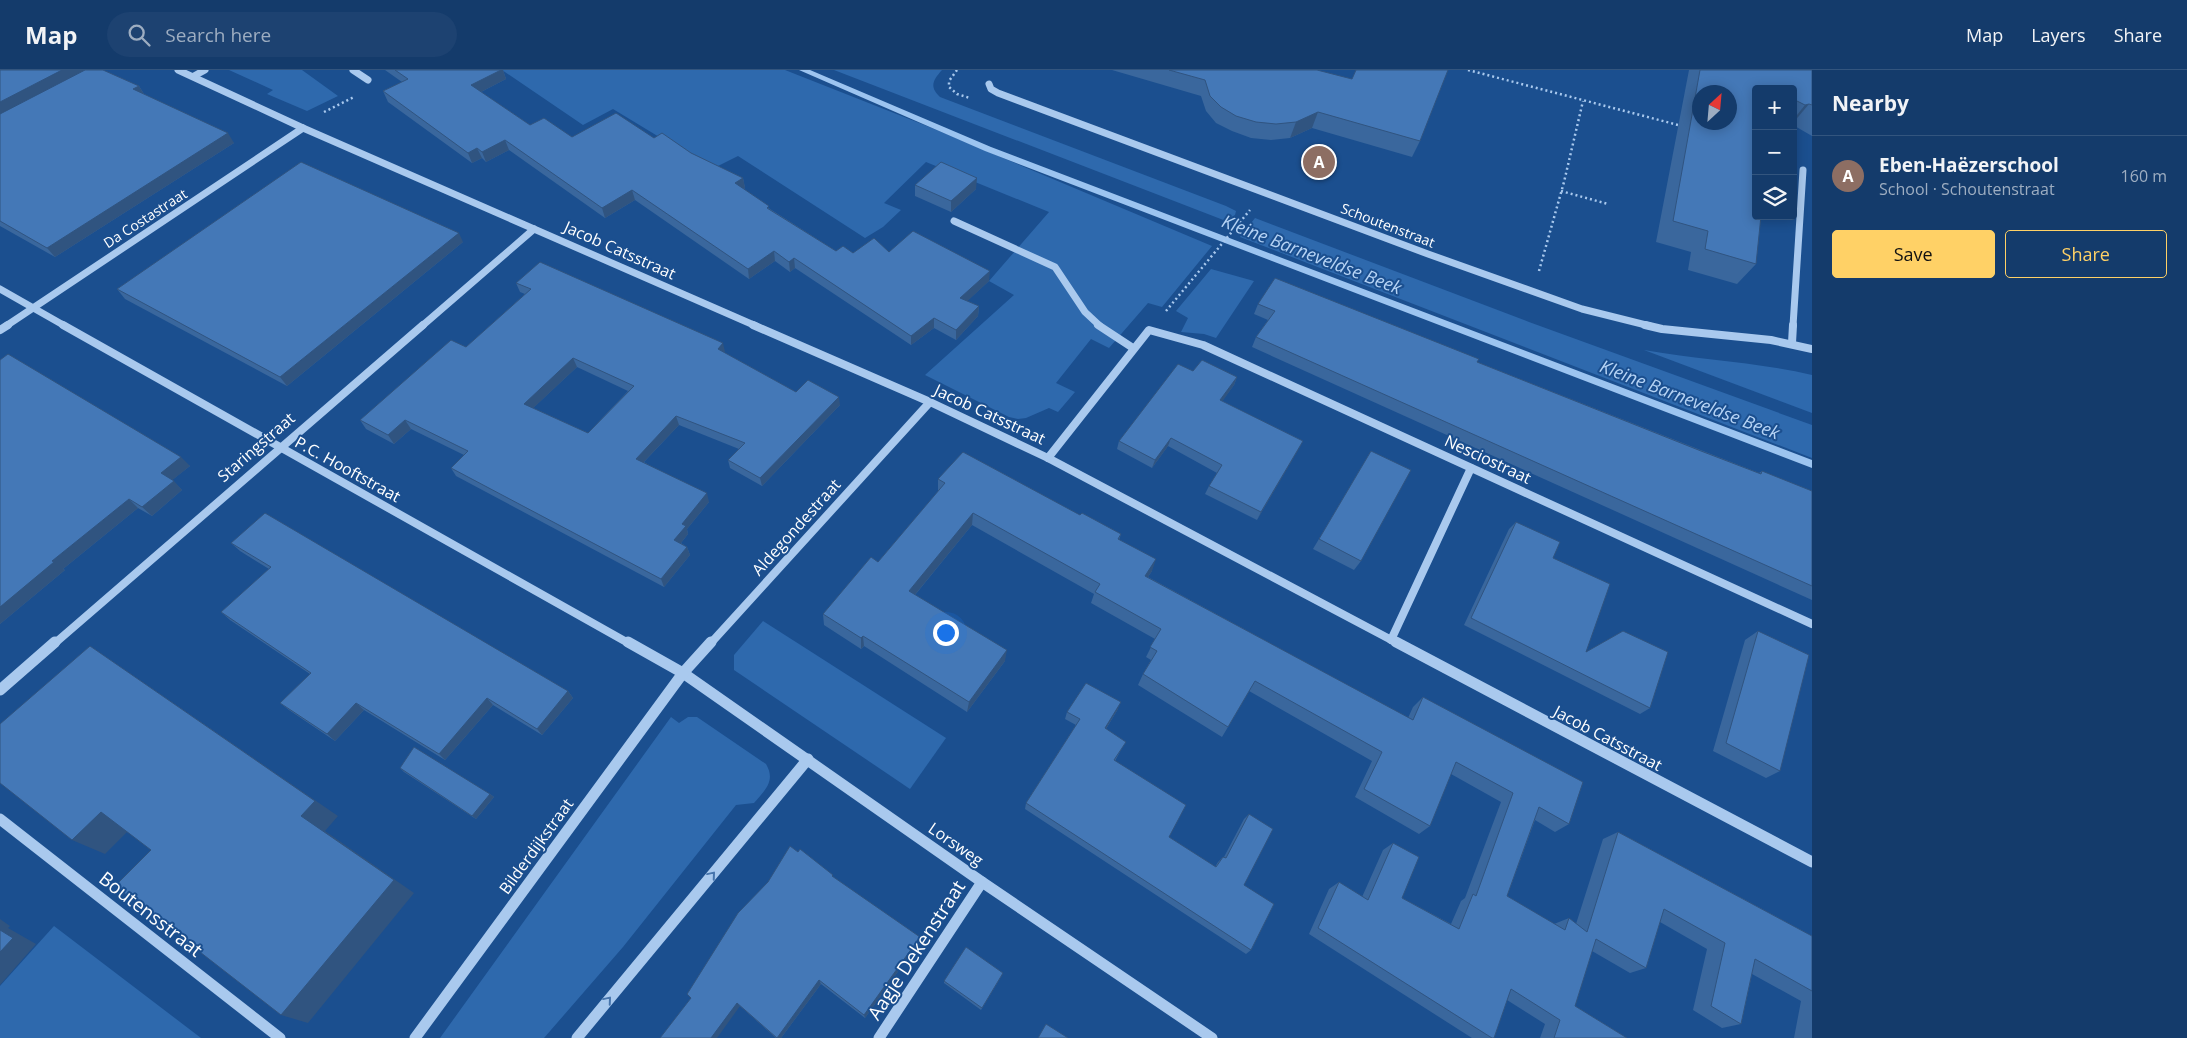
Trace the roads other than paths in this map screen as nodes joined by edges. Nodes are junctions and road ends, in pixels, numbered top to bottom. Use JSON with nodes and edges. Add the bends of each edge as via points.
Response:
{"nodes":[{"id":1,"x":178,"y":70,"type":"edge"},
{"id":2,"x":205,"y":70,"type":"edge"},
{"id":3,"x":353,"y":70,"type":"edge"},
{"id":4,"x":194,"y":76,"type":"junction"},
{"id":5,"x":368,"y":80,"type":"dead end"},
{"id":6,"x":989,"y":84,"type":"dead end"},
{"id":7,"x":304,"y":128,"type":"junction"},
{"id":8,"x":1803,"y":170,"type":"dead end"},
{"id":9,"x":954,"y":221,"type":"dead end"},
{"id":10,"x":534,"y":229,"type":"junction"},
{"id":11,"x":0,"y":289,"type":"edge"},
{"id":12,"x":32,"y":308,"type":"junction"},
{"id":13,"x":0,"y":330,"type":"edge"},
{"id":14,"x":1149,"y":330,"type":"joint"},
{"id":15,"x":1792,"y":343,"type":"junction"},
{"id":16,"x":1133,"y":348,"type":"junction"},
{"id":17,"x":1812,"y":349,"type":"edge"},
{"id":18,"x":930,"y":402,"type":"junction"},
{"id":19,"x":279,"y":448,"type":"junction"},
{"id":20,"x":1048,"y":458,"type":"junction"},
{"id":21,"x":1472,"y":468,"type":"junction"},
{"id":22,"x":1812,"y":624,"type":"edge"},
{"id":23,"x":1391,"y":640,"type":"junction"},
{"id":24,"x":683,"y":673,"type":"junction"},
{"id":25,"x":0,"y":690,"type":"edge"},
{"id":26,"x":808,"y":759,"type":"junction"},
{"id":27,"x":0,"y":818,"type":"edge"},
{"id":28,"x":1812,"y":862,"type":"edge"},
{"id":29,"x":982,"y":882,"type":"junction"},
{"id":30,"x":280,"y":1038,"type":"edge"},
{"id":31,"x":415,"y":1038,"type":"edge"},
{"id":32,"x":577,"y":1038,"type":"edge"},
{"id":33,"x":879,"y":1038,"type":"edge"},
{"id":34,"x":1212,"y":1038,"type":"edge"}],
"edges":[{"from":1,"to":4,"type":"street","name":"Jacob Catsstraat"},
{"from":2,"to":4,"type":"street"},
{"from":3,"to":5,"type":"street"},
{"from":4,"to":7,"type":"street","name":"Jacob Catsstraat"},
{"from":6,"to":15,"type":"street","name":"Schoutenstraat","via":[[990,89],[998,93],[1582,309],[1662,329]]},
{"from":7,"to":10,"type":"street","name":"Jacob Catsstraat"},
{"from":7,"to":12,"type":"street","name":"Da Costastraat"},
{"from":8,"to":15,"type":"street"},
{"from":9,"to":16,"type":"street","via":[[1055,267],[1065,277],[1070,292],[1087,314]]},
{"from":10,"to":18,"type":"street","name":"Jacob Catsstraat"},
{"from":10,"to":19,"type":"street","name":"Staringstraat"},
{"from":11,"to":12,"type":"street","name":"P.C. Hooftstraat"},
{"from":12,"to":13,"type":"street","name":"Da Costastraat"},
{"from":12,"to":19,"type":"street","name":"P.C. Hooftstraat"},
{"from":14,"to":16,"type":"street","name":"Jacob Catsstraat"},
{"from":14,"to":21,"type":"street","name":"Nesciostraat","via":[[1203,345]]},
{"from":15,"to":17,"type":"street","name":"Schoutenstraat"},
{"from":16,"to":20,"type":"street","name":"Jacob Catsstraat"},
{"from":18,"to":20,"type":"street","name":"Jacob Catsstraat"},
{"from":18,"to":24,"type":"street","name":"Aldegondestraat"},
{"from":19,"to":24,"type":"street","name":"P.C. Hooftstraat"},
{"from":19,"to":25,"type":"street","name":"Staringstraat"},
{"from":20,"to":23,"type":"street","name":"Jacob Catsstraat"},
{"from":21,"to":22,"type":"street","name":"Nesciostraat"},
{"from":21,"to":23,"type":"street"},
{"from":23,"to":28,"type":"street","name":"Jacob Catsstraat"},
{"from":24,"to":26,"type":"street","name":"Lorsweg"},
{"from":24,"to":31,"type":"street","name":"Bilderdijkstraat"},
{"from":26,"to":29,"type":"street","name":"Lorsweg"},
{"from":32,"to":26,"type":"street","one_way":true},
{"from":27,"to":30,"type":"street","name":"Boutensstraat"},
{"from":29,"to":33,"type":"street","name":"Aagje Dekenstraat"},
{"from":29,"to":34,"type":"street","name":"Lorsweg"}]}
